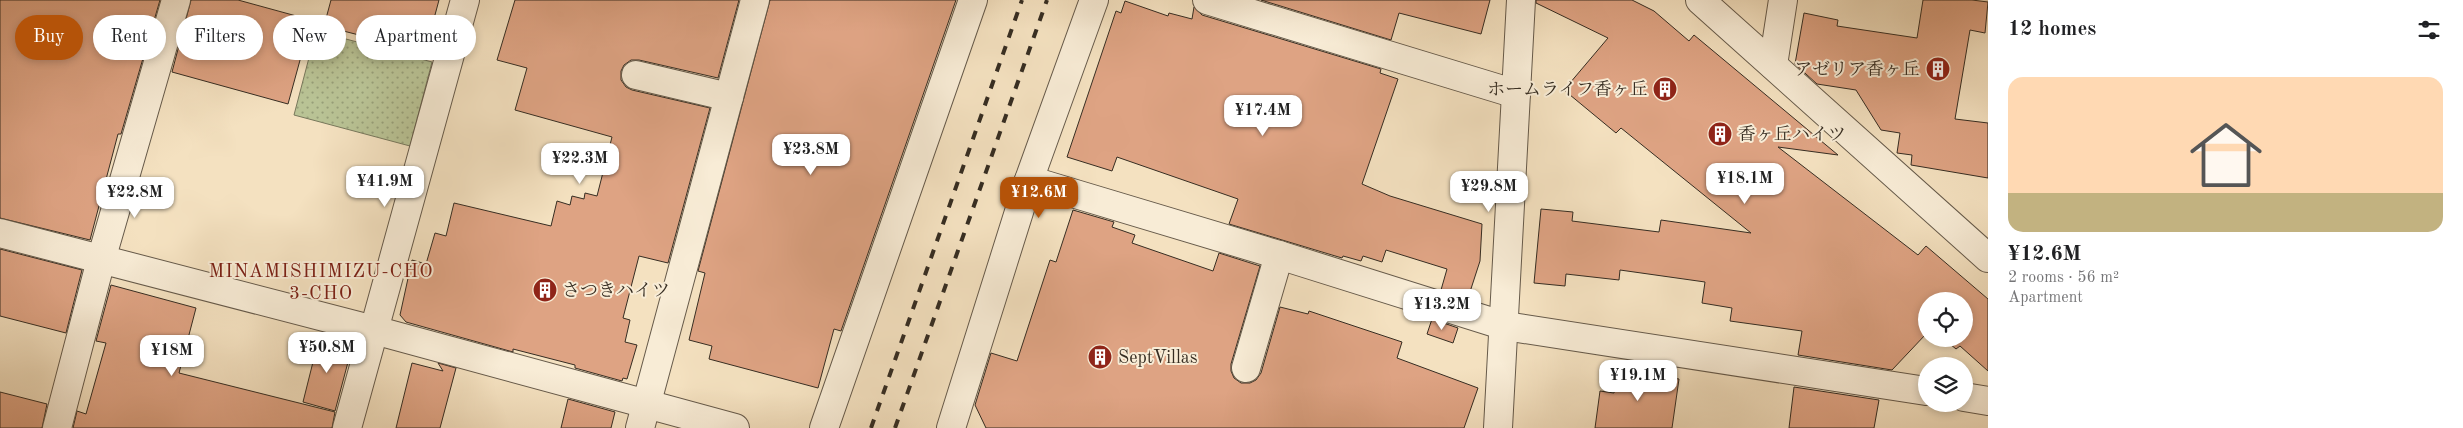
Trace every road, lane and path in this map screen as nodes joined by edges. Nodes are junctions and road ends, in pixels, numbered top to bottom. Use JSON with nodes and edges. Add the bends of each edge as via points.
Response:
{"nodes":[{"id":1,"x":176,"y":0,"type":"edge"},
{"id":2,"x":465,"y":0,"type":"edge"},
{"id":3,"x":754,"y":0,"type":"edge"},
{"id":4,"x":973,"y":0,"type":"edge"},
{"id":5,"x":1094,"y":0,"type":"edge"},
{"id":6,"x":1207,"y":0,"type":"edge"},
{"id":7,"x":1521,"y":0,"type":"edge"},
{"id":8,"x":1700,"y":0,"type":"edge"},
{"id":9,"x":1782,"y":0,"type":"edge"},
{"id":10,"x":1280,"y":10,"type":"edge"},
{"id":11,"x":1773,"y":65,"type":"junction"},
{"id":12,"x":636,"y":75,"type":"dead end"},
{"id":13,"x":1516,"y":94,"type":"junction"},
{"id":14,"x":728,"y":97,"type":"junction"},
{"id":15,"x":1029,"y":180,"type":"junction"},
{"id":16,"x":0,"y":233,"type":"edge"},
{"id":17,"x":1279,"y":255,"type":"junction"},
{"id":18,"x":1988,"y":258,"type":"edge"},
{"id":19,"x":101,"y":260,"type":"junction"},
{"id":20,"x":1505,"y":326,"type":"junction"},
{"id":21,"x":374,"y":330,"type":"junction"},
{"id":22,"x":1246,"y":368,"type":"dead end"},
{"id":23,"x":1918,"y":390,"type":"edge"},
{"id":24,"x":1973,"y":398,"type":"edge"},
{"id":25,"x":1988,"y":401,"type":"edge"},
{"id":26,"x":644,"y":416,"type":"edge"},
{"id":27,"x":57,"y":428,"type":"edge"},
{"id":28,"x":347,"y":428,"type":"edge"},
{"id":29,"x":735,"y":428,"type":"edge"},
{"id":30,"x":824,"y":428,"type":"edge"},
{"id":31,"x":951,"y":428,"type":"edge"},
{"id":32,"x":1498,"y":428,"type":"edge"}],
"edges":[{"from":1,"to":19,"type":"street"},
{"from":2,"to":21,"type":"street"},
{"from":3,"to":14,"type":"street"},
{"from":4,"to":30,"type":"street"},
{"from":5,"to":15,"type":"street"},
{"from":6,"to":10,"type":"street"},
{"from":7,"to":13,"type":"street"},
{"from":8,"to":11,"type":"street"},
{"from":9,"to":11,"type":"street"},
{"from":10,"to":13,"type":"street"},
{"from":11,"to":18,"type":"street"},
{"from":12,"to":14,"type":"street"},
{"from":13,"to":20,"type":"street"},
{"from":14,"to":26,"type":"street"},
{"from":15,"to":17,"type":"street"},
{"from":15,"to":31,"type":"street"},
{"from":16,"to":19,"type":"street"},
{"from":17,"to":20,"type":"street"},
{"from":17,"to":22,"type":"street"},
{"from":19,"to":21,"type":"street"},
{"from":19,"to":27,"type":"street"},
{"from":20,"to":23,"type":"street"},
{"from":20,"to":32,"type":"street"},
{"from":21,"to":26,"type":"street"},
{"from":21,"to":28,"type":"street"},
{"from":24,"to":25,"type":"street"},
{"from":26,"to":29,"type":"street"}]}
